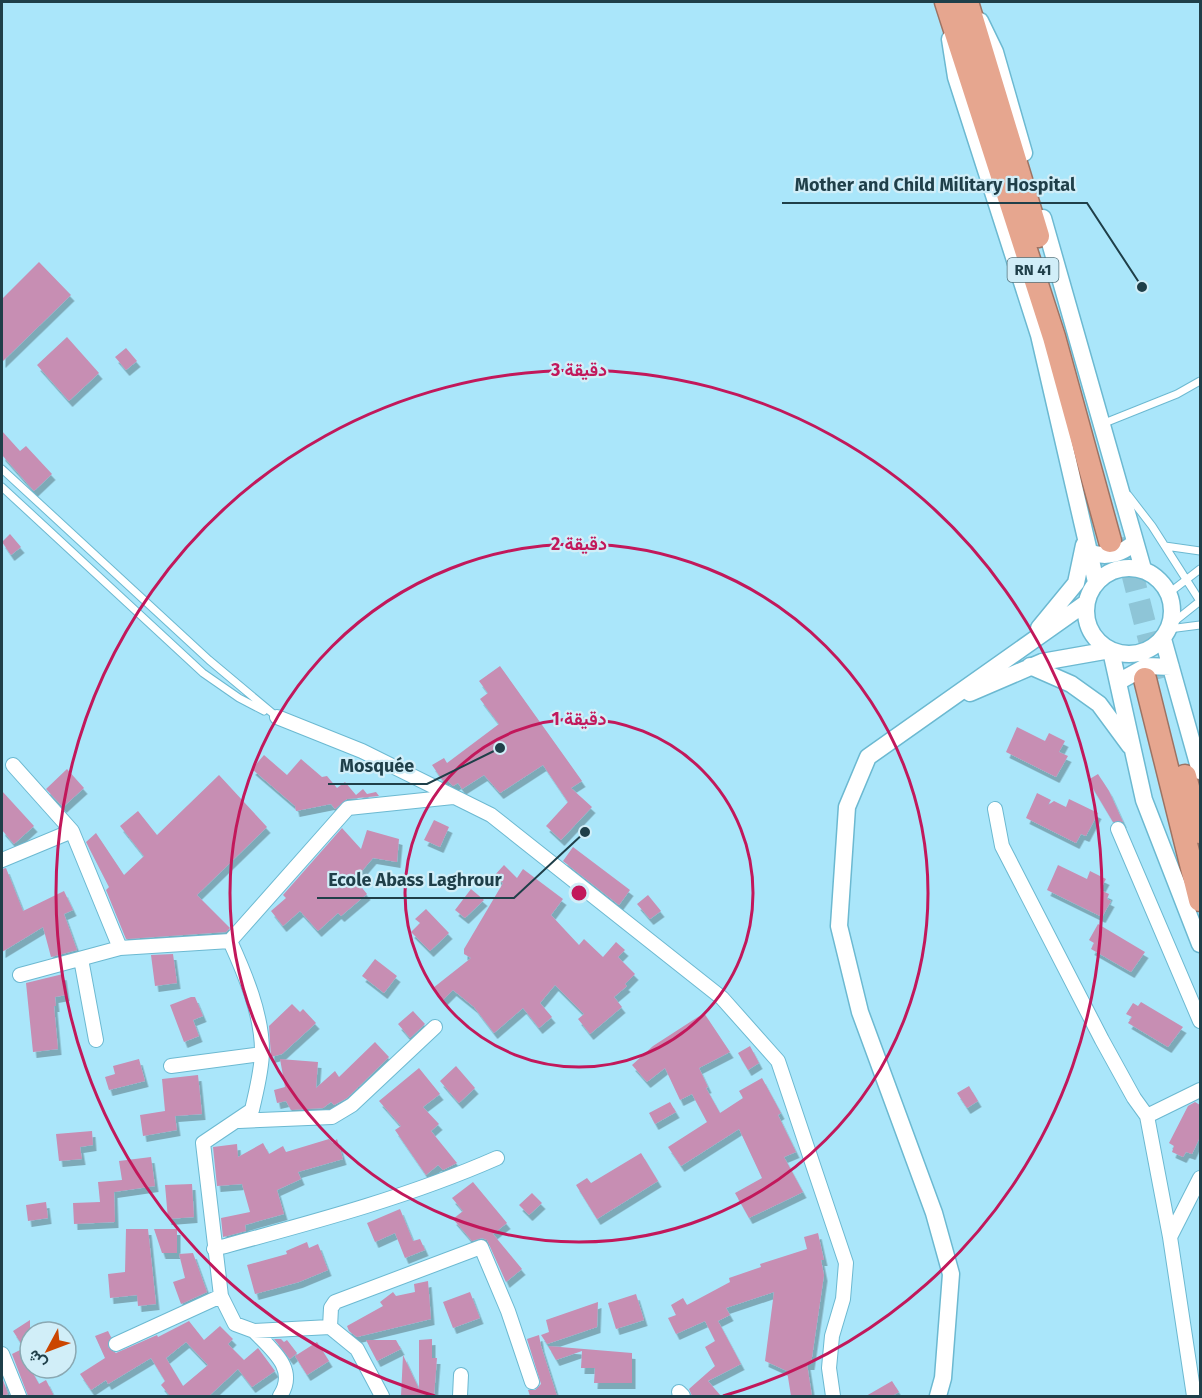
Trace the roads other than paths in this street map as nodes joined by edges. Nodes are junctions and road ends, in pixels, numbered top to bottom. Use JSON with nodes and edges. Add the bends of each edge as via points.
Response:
{"nodes":[{"id":1,"x":958,"y":6,"type":"edge"},
{"id":2,"x":1200,"y":381,"type":"edge"},
{"id":3,"x":1101,"y":424,"type":"junction"},
{"id":4,"x":2,"y":469,"type":"edge"},
{"id":5,"x":1118,"y":483,"type":"junction"},
{"id":6,"x":2,"y":487,"type":"edge"},
{"id":7,"x":51,"y":516,"type":"junction"},
{"id":8,"x":42,"y":526,"type":"junction"},
{"id":9,"x":1123,"y":540,"type":"junction"},
{"id":10,"x":1086,"y":545,"type":"junction"},
{"id":11,"x":1165,"y":546,"type":"junction"},
{"id":12,"x":1200,"y":551,"type":"edge"},
{"id":13,"x":1143,"y":569,"type":"junction"},
{"id":14,"x":1200,"y":569,"type":"edge"},
{"id":15,"x":1186,"y":580,"type":"junction"},
{"id":16,"x":1096,"y":582,"type":"junction"},
{"id":17,"x":1169,"y":594,"type":"junction"},
{"id":18,"x":1200,"y":601,"type":"edge"},
{"id":19,"x":1086,"y":603,"type":"junction"},
{"id":20,"x":1200,"y":625,"type":"edge"},
{"id":21,"x":1168,"y":631,"type":"junction"},
{"id":22,"x":1022,"y":646,"type":"junction"},
{"id":23,"x":1111,"y":650,"type":"junction"},
{"id":24,"x":1030,"y":666,"type":"junction"},
{"id":25,"x":1158,"y":675,"type":"junction"},
{"id":26,"x":1118,"y":682,"type":"junction"},
{"id":27,"x":939,"y":706,"type":"junction"},
{"id":28,"x":278,"y":717,"type":"junction"},
{"id":29,"x":1133,"y":750,"type":"junction"},
{"id":30,"x":13,"y":765,"type":"dead end"},
{"id":31,"x":1200,"y":771,"type":"edge"},
{"id":32,"x":454,"y":797,"type":"junction"},
{"id":33,"x":995,"y":808,"type":"dead end"},
{"id":34,"x":1118,"y":829,"type":"dead end"},
{"id":35,"x":72,"y":831,"type":"junction"},
{"id":36,"x":1200,"y":832,"type":"edge"},
{"id":37,"x":2,"y":860,"type":"edge"},
{"id":38,"x":1200,"y":900,"type":"edge"},
{"id":39,"x":230,"y":941,"type":"junction"},
{"id":40,"x":1200,"y":944,"type":"edge"},
{"id":41,"x":120,"y":948,"type":"junction"},
{"id":42,"x":81,"y":959,"type":"junction"},
{"id":43,"x":20,"y":975,"type":"dead end"},
{"id":44,"x":1200,"y":1021,"type":"edge"},
{"id":45,"x":435,"y":1027,"type":"dead end"},
{"id":46,"x":96,"y":1040,"type":"dead end"},
{"id":47,"x":262,"y":1054,"type":"junction"},
{"id":48,"x":171,"y":1066,"type":"dead end"},
{"id":49,"x":1200,"y":1090,"type":"edge"},
{"id":50,"x":1147,"y":1116,"type":"junction"},
{"id":51,"x":239,"y":1121,"type":"junction"},
{"id":52,"x":497,"y":1158,"type":"dead end"},
{"id":53,"x":1200,"y":1178,"type":"edge"},
{"id":54,"x":1170,"y":1237,"type":"junction"},
{"id":55,"x":214,"y":1249,"type":"junction"},
{"id":56,"x":221,"y":1296,"type":"junction"},
{"id":57,"x":330,"y":1326,"type":"junction"},
{"id":58,"x":254,"y":1331,"type":"junction"},
{"id":59,"x":116,"y":1344,"type":"dead end"},
{"id":60,"x":2,"y":1354,"type":"edge"},
{"id":61,"x":461,"y":1375,"type":"dead end"},
{"id":62,"x":532,"y":1382,"type":"dead end"},
{"id":63,"x":19,"y":1396,"type":"edge"},
{"id":64,"x":280,"y":1396,"type":"edge"},
{"id":65,"x":381,"y":1396,"type":"edge"},
{"id":66,"x":460,"y":1396,"type":"edge"},
{"id":67,"x":833,"y":1396,"type":"edge"},
{"id":68,"x":938,"y":1396,"type":"edge"},
{"id":69,"x":1194,"y":1396,"type":"edge"}],
"edges":[{"from":1,"to":3,"type":"street","via":[[985,28],[995,52]]},
{"from":1,"to":9,"type":"highway","number":"RN 41","via":[[1094,424]]},
{"from":1,"to":10,"type":"street","via":[[950,42],[956,77],[1039,335]]},
{"from":2,"to":3,"type":"lane"},
{"from":3,"to":5,"type":"street"},
{"from":4,"to":7,"type":"lane"},
{"from":5,"to":9,"type":"street"},
{"from":5,"to":11,"type":"lane"},
{"from":6,"to":8,"type":"lane"},
{"from":7,"to":8,"type":"lane"},
{"from":7,"to":28,"type":"lane"},
{"from":8,"to":28,"type":"lane","via":[[202,673],[238,699]]},
{"from":9,"to":10,"type":"street","via":[[1121,552],[1109,555]]},
{"from":9,"to":13,"type":"street"},
{"from":10,"to":16,"type":"street"},
{"from":10,"to":22,"type":"street","via":[[1070,592]]},
{"from":11,"to":12,"type":"lane"},
{"from":11,"to":15,"type":"lane"},
{"from":13,"to":16,"type":"street","via":[[1126,567],[1109,572]]},
{"from":13,"to":17,"type":"street","via":[[1163,583]]},
{"from":14,"to":15,"type":"lane"},
{"from":15,"to":17,"type":"lane"},
{"from":15,"to":18,"type":"lane"},
{"from":16,"to":19,"type":"street"},
{"from":17,"to":21,"type":"street","via":[[1173,614]]},
{"from":18,"to":21,"type":"lane"},
{"from":19,"to":22,"type":"street"},
{"from":19,"to":23,"type":"street","via":[[1090,630],[1098,642]]},
{"from":20,"to":21,"type":"lane"},
{"from":21,"to":23,"type":"street","via":[[1145,652]]},
{"from":21,"to":25,"type":"street"},
{"from":22,"to":27,"type":"street"},
{"from":23,"to":24,"type":"street"},
{"from":23,"to":26,"type":"street"},
{"from":24,"to":27,"type":"street"},
{"from":24,"to":29,"type":"street","via":[[1071,684],[1099,704]]},
{"from":25,"to":26,"type":"street","via":[[1147,666]]},
{"from":25,"to":31,"type":"street"},
{"from":25,"to":36,"type":"highway"},
{"from":25,"to":38,"type":"highway"},
{"from":26,"to":29,"type":"street"},
{"from":27,"to":68,"type":"street","via":[[868,757],[847,807],[839,926],[860,1012],[934,1213],[951,1274],[946,1356]]},
{"from":28,"to":32,"type":"street","via":[[362,751]]},
{"from":29,"to":40,"type":"street","via":[[1144,800]]},
{"from":30,"to":35,"type":"street"},
{"from":32,"to":39,"type":"street","via":[[348,808]]},
{"from":32,"to":67,"type":"street","via":[[491,815],[722,998],[778,1060],[846,1263],[843,1299],[831,1347]]},
{"from":33,"to":50,"type":"street","via":[[1002,846],[1102,1040]]},
{"from":34,"to":44,"type":"street"},
{"from":35,"to":37,"type":"street"},
{"from":35,"to":41,"type":"street"},
{"from":39,"to":41,"type":"street"},
{"from":39,"to":47,"type":"street","via":[[262,1035]]},
{"from":41,"to":42,"type":"street"},
{"from":42,"to":43,"type":"street"},
{"from":42,"to":46,"type":"street"},
{"from":45,"to":51,"type":"street","via":[[352,1105],[332,1117]]},
{"from":47,"to":48,"type":"street"},
{"from":47,"to":51,"type":"street","via":[[252,1110]]},
{"from":49,"to":50,"type":"street"},
{"from":50,"to":54,"type":"street"},
{"from":51,"to":55,"type":"street","via":[[203,1143]]},
{"from":52,"to":55,"type":"street","via":[[447,1180]]},
{"from":53,"to":54,"type":"street"},
{"from":54,"to":69,"type":"street"},
{"from":55,"to":56,"type":"street"},
{"from":56,"to":58,"type":"street","via":[[235,1324]]},
{"from":56,"to":59,"type":"street"},
{"from":57,"to":58,"type":"street"},
{"from":57,"to":62,"type":"street","via":[[335,1302],[481,1247]]},
{"from":57,"to":65,"type":"street","via":[[357,1349]]},
{"from":58,"to":64,"type":"street","via":[[284,1363],[288,1378]]},
{"from":60,"to":63,"type":"street"},
{"from":61,"to":66,"type":"street"}]}
